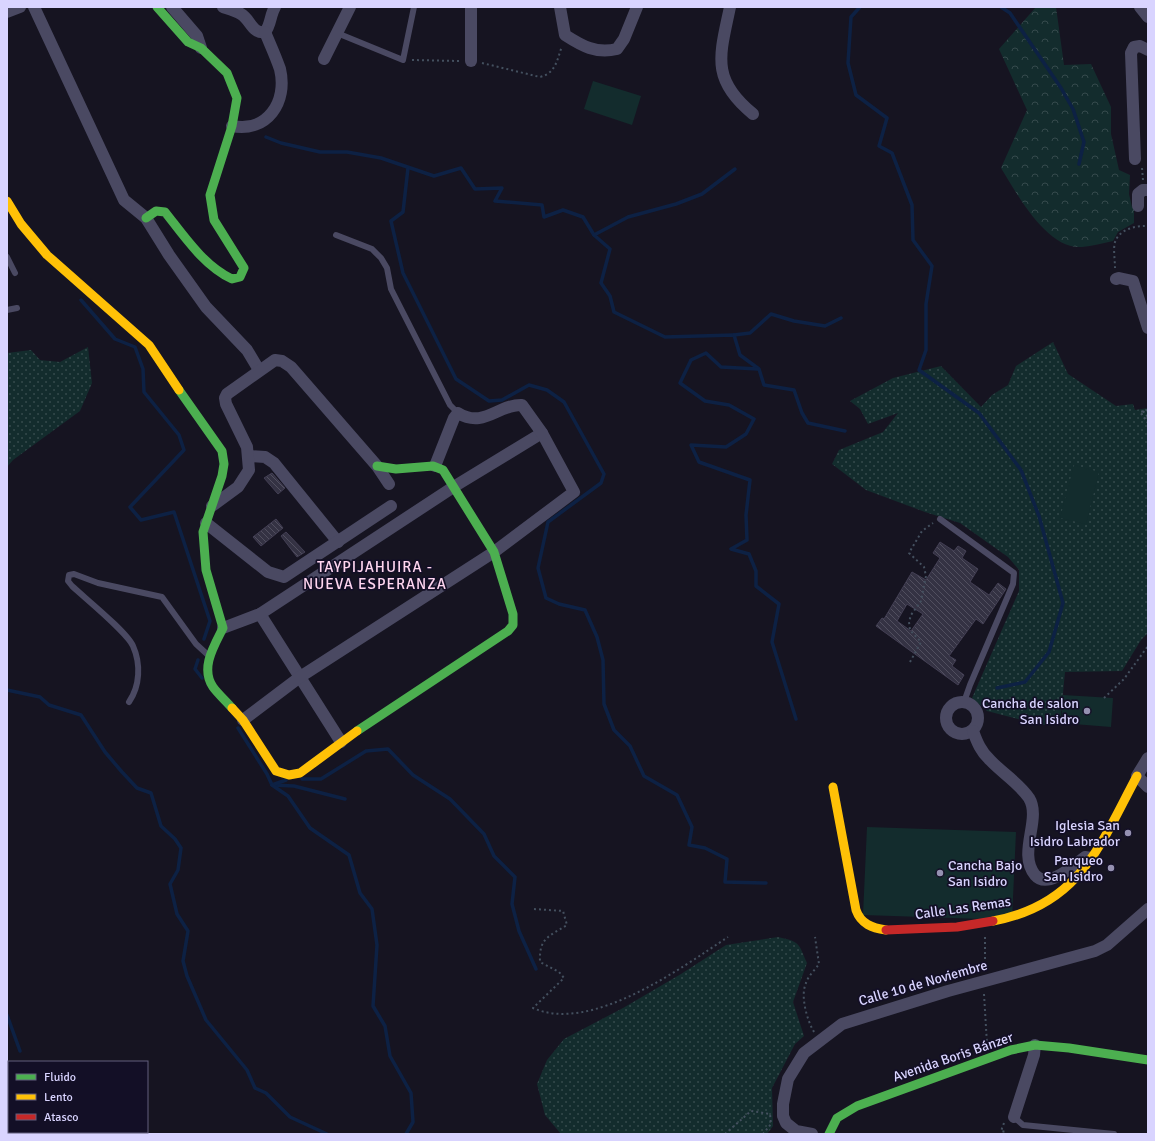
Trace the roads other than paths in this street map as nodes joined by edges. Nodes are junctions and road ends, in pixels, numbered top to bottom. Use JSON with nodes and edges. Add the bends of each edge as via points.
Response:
{"nodes":[{"id":1,"x":20,"y":7,"type":"edge"},
{"id":2,"x":34,"y":7,"type":"edge"},
{"id":3,"x":157,"y":7,"type":"edge"},
{"id":4,"x":172,"y":7,"type":"edge"},
{"id":5,"x":223,"y":7,"type":"edge"},
{"id":6,"x":275,"y":7,"type":"edge"},
{"id":7,"x":350,"y":7,"type":"edge"},
{"id":8,"x":414,"y":7,"type":"edge"},
{"id":9,"x":471,"y":7,"type":"edge"},
{"id":10,"x":560,"y":7,"type":"edge"},
{"id":11,"x":637,"y":7,"type":"edge"},
{"id":12,"x":730,"y":7,"type":"edge"},
{"id":13,"x":1140,"y":7,"type":"edge"},
{"id":14,"x":7,"y":12,"type":"edge"},
{"id":15,"x":1148,"y":18,"type":"edge"},
{"id":16,"x":265,"y":32,"type":"junction"},
{"id":17,"x":337,"y":33,"type":"junction"},
{"id":18,"x":201,"y":48,"type":"junction"},
{"id":19,"x":1148,"y":50,"type":"edge"},
{"id":20,"x":324,"y":59,"type":"dead end"},
{"id":21,"x":471,"y":61,"type":"road end"},
{"id":22,"x":753,"y":114,"type":"dead end"},
{"id":23,"x":232,"y":126,"type":"junction"},
{"id":24,"x":1139,"y":161,"type":"road end"},
{"id":25,"x":1146,"y":187,"type":"edge"},
{"id":26,"x":7,"y":201,"type":"edge"},
{"id":27,"x":1138,"y":206,"type":"dead end"},
{"id":28,"x":146,"y":218,"type":"junction"},
{"id":29,"x":336,"y":236,"type":"dead end"},
{"id":30,"x":7,"y":257,"type":"edge"},
{"id":31,"x":15,"y":273,"type":"dead end"},
{"id":32,"x":1116,"y":279,"type":"road end"},
{"id":33,"x":18,"y":308,"type":"dead end"},
{"id":34,"x":7,"y":310,"type":"edge"},
{"id":35,"x":1147,"y":322,"type":"edge"},
{"id":36,"x":259,"y":370,"type":"junction"},
{"id":37,"x":458,"y":413,"type":"junction"},
{"id":38,"x":542,"y":433,"type":"junction"},
{"id":39,"x":249,"y":456,"type":"junction"},
{"id":40,"x":377,"y":466,"type":"junction"},
{"id":41,"x":436,"y":466,"type":"junction"},
{"id":42,"x":389,"y":484,"type":"dead end"},
{"id":43,"x":455,"y":486,"type":"junction"},
{"id":44,"x":212,"y":506,"type":"junction"},
{"id":45,"x":391,"y":506,"type":"dead end"},
{"id":46,"x":940,"y":519,"type":"road end"},
{"id":47,"x":206,"y":523,"type":"junction"},
{"id":48,"x":338,"y":542,"type":"junction"},
{"id":49,"x":494,"y":552,"type":"junction"},
{"id":50,"x":260,"y":614,"type":"junction"},
{"id":51,"x":223,"y":628,"type":"junction"},
{"id":52,"x":210,"y":655,"type":"junction"},
{"id":53,"x":300,"y":677,"type":"junction"},
{"id":54,"x":129,"y":702,"type":"dead end"},
{"id":55,"x":964,"y":702,"type":"junction"},
{"id":56,"x":243,"y":720,"type":"junction"},
{"id":57,"x":972,"y":731,"type":"junction"},
{"id":58,"x":341,"y":742,"type":"junction"},
{"id":59,"x":1148,"y":758,"type":"edge"},
{"id":60,"x":1138,"y":776,"type":"junction"},
{"id":61,"x":833,"y":787,"type":"dead end"},
{"id":62,"x":1148,"y":787,"type":"edge"},
{"id":63,"x":1091,"y":858,"type":"junction"},
{"id":64,"x":1148,"y":909,"type":"edge"},
{"id":65,"x":1035,"y":1045,"type":"junction"},
{"id":66,"x":1148,"y":1060,"type":"edge"},
{"id":67,"x":1014,"y":1117,"type":"joint"},
{"id":68,"x":812,"y":1134,"type":"edge"},
{"id":69,"x":830,"y":1134,"type":"edge"},
{"id":70,"x":1114,"y":1134,"type":"edge"}],
"edges":[{"from":1,"to":14,"type":"street"},
{"from":2,"to":28,"type":"street","via":[[124,200]]},
{"from":3,"to":18,"type":"street","via":[[188,42]]},
{"from":4,"to":18,"type":"street","via":[[197,36]]},
{"from":5,"to":16,"type":"street","via":[[241,14],[255,31]]},
{"from":6,"to":16,"type":"street"},
{"from":7,"to":17,"type":"street"},
{"from":8,"to":17,"type":"lane","via":[[403,60]]},
{"from":9,"to":21,"type":"street"},
{"from":10,"to":11,"type":"street","via":[[565,35],[596,51],[617,49],[624,39]]},
{"from":12,"to":22,"type":"street","via":[[721,50],[722,74],[727,87]]},
{"from":13,"to":15,"type":"street"},
{"from":16,"to":23,"type":"street","via":[[280,70],[278,102],[272,114],[262,122],[251,127]]},
{"from":17,"to":20,"type":"street"},
{"from":18,"to":23,"type":"street","via":[[227,73],[233,86],[237,98]]},
{"from":19,"to":24,"type":"street","via":[[1137,46],[1131,53]]},
{"from":23,"to":28,"type":"street","via":[[210,195],[214,220],[244,268],[240,277],[236,280],[231,279],[222,273],[201,254],[165,212],[156,211]]},
{"from":25,"to":27,"type":"street","via":[[1138,194]]},
{"from":26,"to":44,"type":"street","via":[[21,224],[47,255],[149,345],[222,451],[222,476]]},
{"from":28,"to":36,"type":"street","via":[[206,308],[247,350]]},
{"from":29,"to":37,"type":"lane","via":[[372,249],[387,268],[394,296],[450,405]]},
{"from":30,"to":31,"type":"lane"},
{"from":32,"to":35,"type":"street","via":[[1133,281]]},
{"from":33,"to":34,"type":"lane"},
{"from":36,"to":39,"type":"street","via":[[225,398]]},
{"from":36,"to":40,"type":"street","via":[[275,360],[291,367]]},
{"from":37,"to":38,"type":"street","via":[[472,418],[483,418],[511,405],[522,405]]},
{"from":37,"to":41,"type":"street"},
{"from":38,"to":43,"type":"street"},
{"from":38,"to":49,"type":"street","via":[[574,492]]},
{"from":39,"to":44,"type":"street","via":[[249,470],[244,480]]},
{"from":39,"to":48,"type":"street","via":[[266,457],[274,463]]},
{"from":40,"to":41,"type":"street","via":[[396,469]]},
{"from":40,"to":42,"type":"street"},
{"from":41,"to":43,"type":"street","via":[[443,470]]},
{"from":43,"to":49,"type":"street"},
{"from":43,"to":50,"type":"street"},
{"from":44,"to":47,"type":"street"},
{"from":45,"to":48,"type":"street"},
{"from":46,"to":55,"type":"lane","via":[[1014,573],[1013,584]]},
{"from":47,"to":48,"type":"street","via":[[268,572],[284,577]]},
{"from":47,"to":51,"type":"street","via":[[203,532],[206,570]]},
{"from":49,"to":53,"type":"street"},
{"from":49,"to":58,"type":"street","via":[[513,614],[513,625],[508,631]]},
{"from":50,"to":51,"type":"street"},
{"from":50,"to":53,"type":"street"},
{"from":51,"to":52,"type":"street"},
{"from":52,"to":54,"type":"lane","via":[[196,644],[162,597],[98,583],[74,574],[68,575],[68,581],[72,586],[121,631],[133,646],[139,670],[135,694]]},
{"from":52,"to":56,"type":"street","via":[[207,669],[212,686]]},
{"from":53,"to":56,"type":"street"},
{"from":53,"to":58,"type":"street"},
{"from":55,"to":57,"type":"street","via":[[970,703],[978,711],[979,722]]},
{"from":55,"to":57,"type":"street","via":[[950,707],[946,717],[947,723],[957,734],[968,734]]},
{"from":56,"to":58,"type":"street","via":[[276,771],[289,775],[300,773]]},
{"from":57,"to":63,"type":"street","via":[[989,759],[1022,788],[1030,800],[1033,810],[1028,856],[1030,867],[1036,876],[1044,880],[1053,879],[1061,876],[1085,857]]},
{"from":59,"to":60,"type":"street"},
{"from":60,"to":62,"type":"street"},
{"from":60,"to":63,"type":"street","name":"Calle Las Remas"},
{"from":61,"to":63,"type":"street","name":"Calle Las Remas","via":[[855,910],[864,923],[883,930],[931,929],[1006,920],[1053,899],[1069,887]]},
{"from":64,"to":68,"type":"street","name":"Calle 10 de Noviembre","via":[[1107,945],[1095,951],[842,1024],[818,1040],[804,1053],[788,1079],[783,1104],[783,1116],[790,1127],[803,1134]]},
{"from":65,"to":66,"type":"street","name":"Avenida Boris Bánzer"},
{"from":65,"to":67,"type":"street"},
{"from":65,"to":69,"type":"street","name":"Avenida Boris Bánzer","via":[[988,1057],[857,1106],[837,1118]]},
{"from":67,"to":70,"type":"lane","via":[[1023,1125]]}]}
